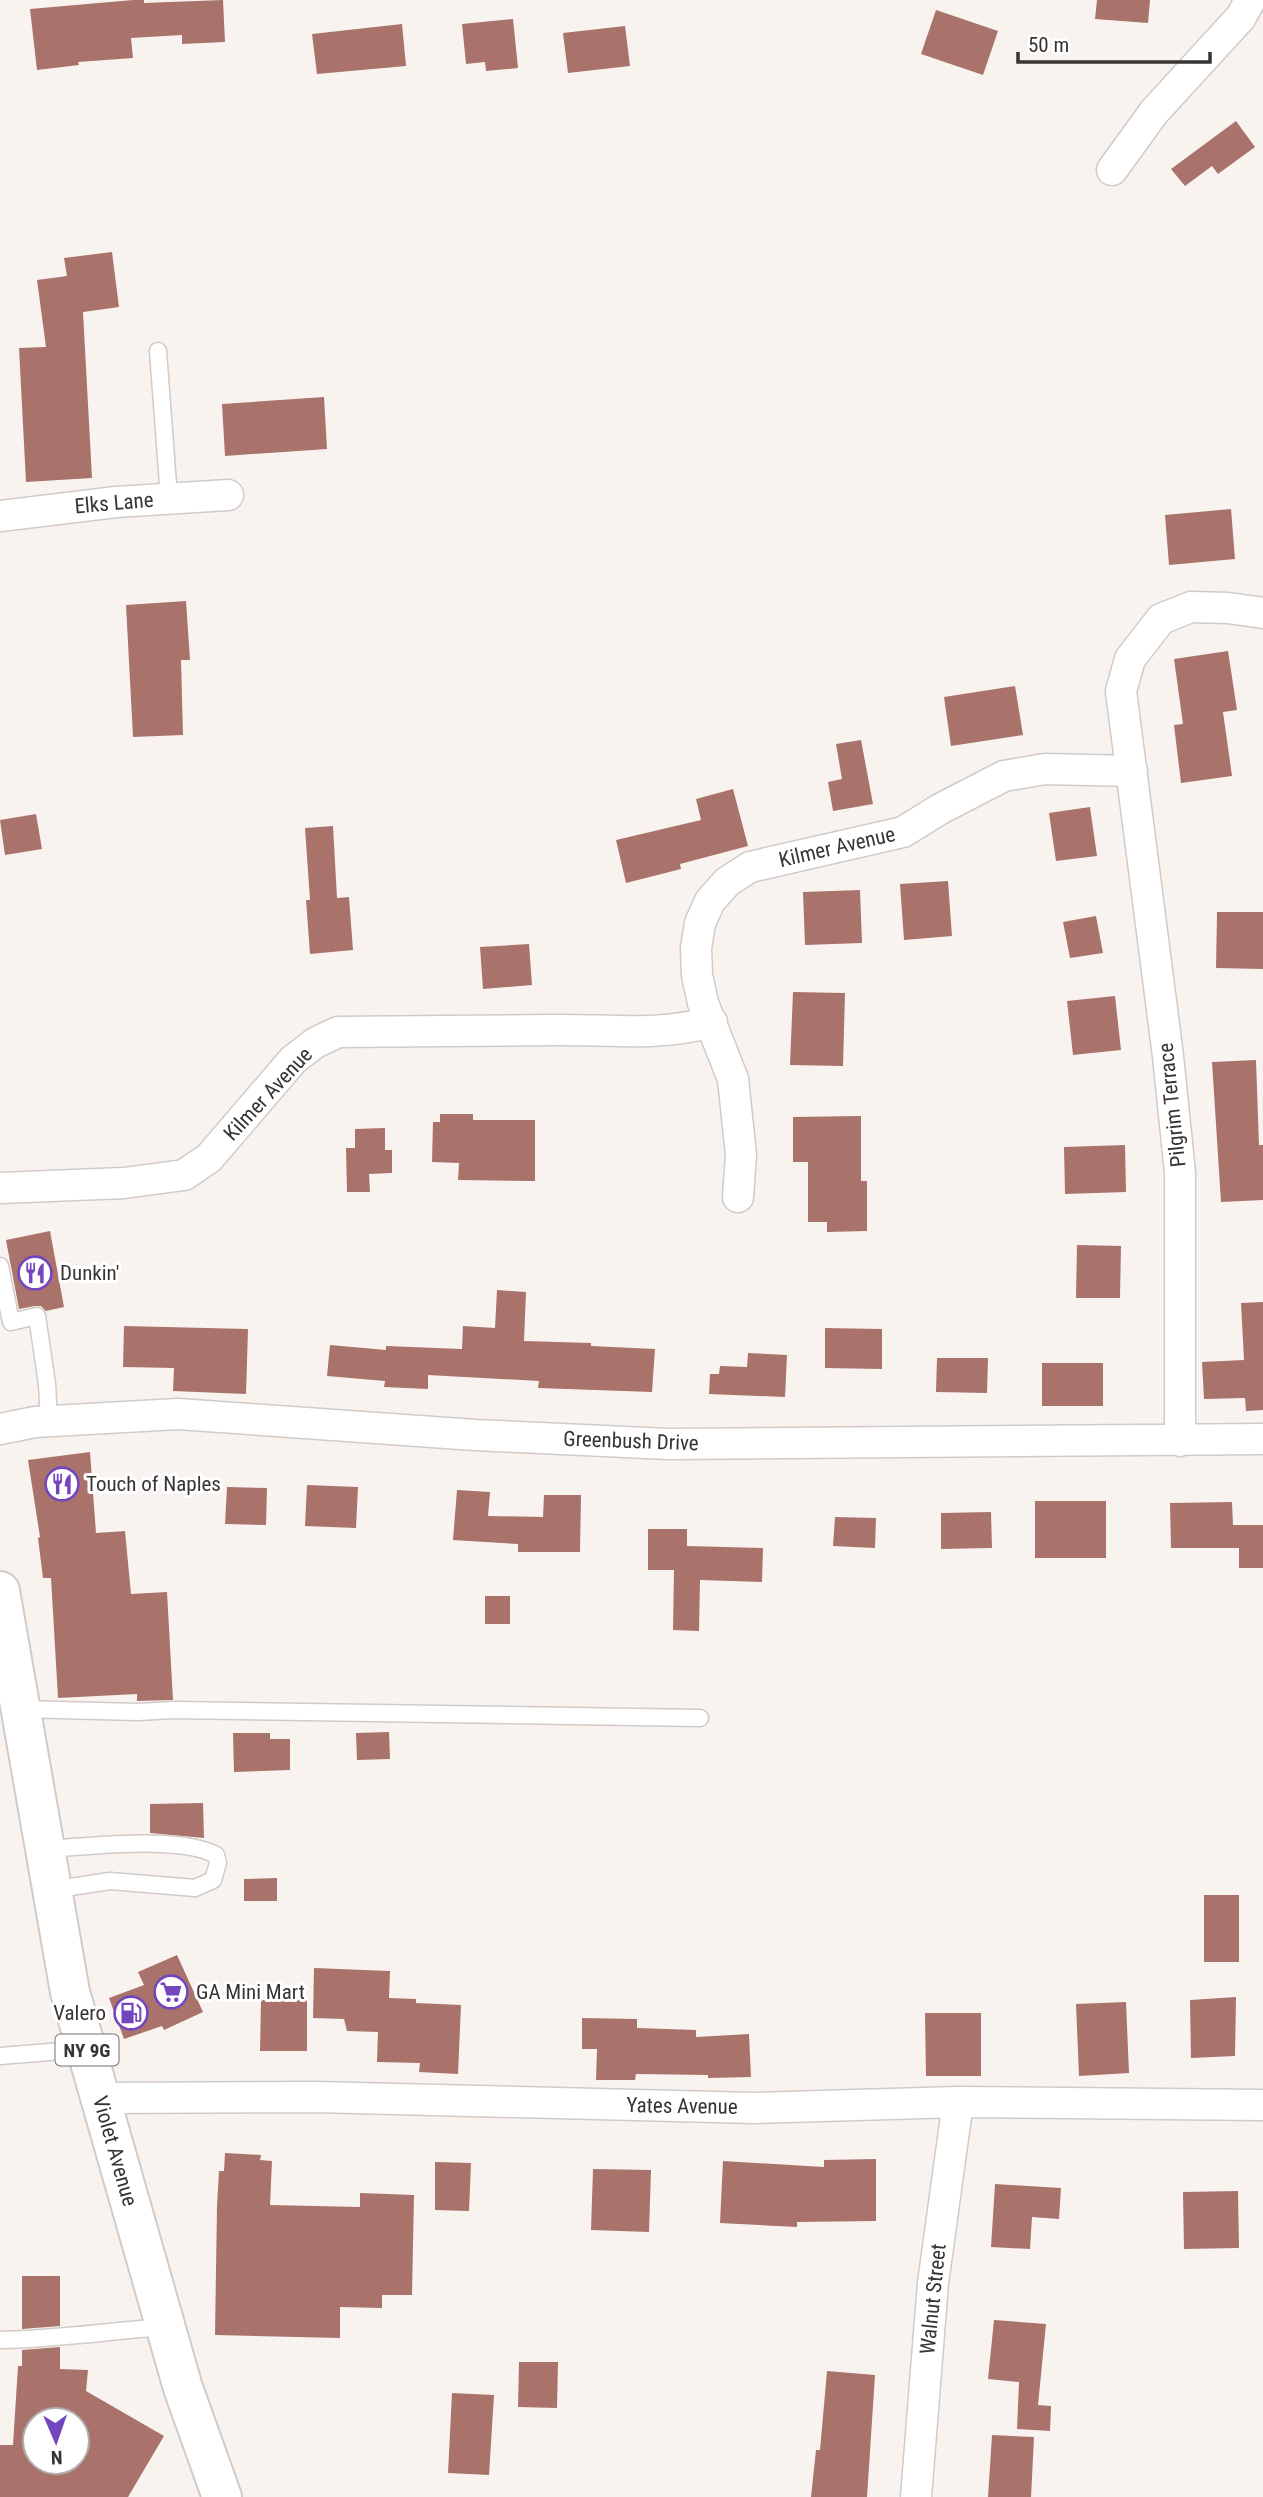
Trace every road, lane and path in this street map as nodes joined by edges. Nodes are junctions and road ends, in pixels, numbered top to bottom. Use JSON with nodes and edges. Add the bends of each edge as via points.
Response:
{"nodes":[{"id":1,"x":1250,"y":0,"type":"edge"},
{"id":2,"x":1112,"y":170,"type":"dead end"},
{"id":3,"x":158,"y":351,"type":"dead end"},
{"id":4,"x":228,"y":495,"type":"dead end"},
{"id":5,"x":169,"y":498,"type":"junction"},
{"id":6,"x":0,"y":516,"type":"edge"},
{"id":7,"x":1263,"y":613,"type":"edge"},
{"id":8,"x":1132,"y":771,"type":"junction"},
{"id":9,"x":712,"y":1022,"type":"junction"},
{"id":10,"x":0,"y":1188,"type":"edge"},
{"id":11,"x":738,"y":1198,"type":"dead end"},
{"id":12,"x":0,"y":1266,"type":"edge"},
{"id":13,"x":5,"y":1312,"type":"edge"},
{"id":14,"x":49,"y":1421,"type":"junction"},
{"id":15,"x":0,"y":1429,"type":"edge"},
{"id":16,"x":1263,"y":1439,"type":"edge"},
{"id":17,"x":1180,"y":1441,"type":"junction"},
{"id":18,"x":0,"y":1591,"type":"edge"},
{"id":19,"x":19,"y":1709,"type":"junction"},
{"id":20,"x":700,"y":1718,"type":"dead end"},
{"id":21,"x":44,"y":1849,"type":"junction"},
{"id":22,"x":51,"y":1890,"type":"junction"},
{"id":23,"x":86,"y":2049,"type":"junction"},
{"id":24,"x":0,"y":2056,"type":"edge"},
{"id":25,"x":101,"y":2098,"type":"junction"},
{"id":26,"x":958,"y":2102,"type":"junction"},
{"id":27,"x":1263,"y":2105,"type":"edge"},
{"id":28,"x":165,"y":2327,"type":"junction"},
{"id":29,"x":0,"y":2340,"type":"edge"},
{"id":30,"x":222,"y":2497,"type":"edge"},
{"id":31,"x":916,"y":2497,"type":"edge"}],
"edges":[{"from":1,"to":2,"type":"street","via":[[1241,17],[1154,112]]},
{"from":3,"to":5,"type":"lane"},
{"from":4,"to":5,"type":"street","name":"Elks Lane"},
{"from":5,"to":6,"type":"street","name":"Elks Lane"},
{"from":7,"to":8,"type":"street","name":"Pilgrim Terrace","via":[[1191,607],[1161,619],[1130,659],[1121,691]]},
{"from":8,"to":9,"type":"street","name":"Kilmer Avenue","via":[[1045,769],[1004,776],[903,832],[750,867],[710,901],[700,923],[697,975]]},
{"from":8,"to":17,"type":"street","name":"Pilgrim Terrace","via":[[1180,1173]]},
{"from":9,"to":10,"type":"street","name":"Kilmer Avenue","via":[[682,1030],[630,1033],[338,1032],[293,1060],[209,1158],[184,1174],[124,1183]]},
{"from":9,"to":11,"type":"street","name":"Kilmer Avenue","via":[[733,1079],[741,1155]]},
{"from":12,"to":13,"type":"lane"},
{"from":13,"to":14,"type":"lane","via":[[11,1321],[37,1316]]},
{"from":14,"to":15,"type":"street","name":"Greenbush Drive"},
{"from":14,"to":17,"type":"street","name":"Greenbush Drive","via":[[178,1414],[668,1444]]},
{"from":16,"to":17,"type":"street","name":"Greenbush Drive"},
{"from":18,"to":19,"type":"main road","name":"Violet Avenue","number":"NY 9G"},
{"from":19,"to":20,"type":"lane"},
{"from":19,"to":21,"type":"main road","name":"Violet Avenue","number":"NY 9G"},
{"from":21,"to":22,"type":"main road","name":"Violet Avenue","number":"NY 9G"},
{"from":21,"to":22,"type":"lane","via":[[174,1844],[206,1849],[216,1855],[218,1863],[213,1880],[195,1888],[110,1881]]},
{"from":22,"to":23,"type":"main road","name":"Violet Avenue","number":"NY 9G"},
{"from":23,"to":24,"type":"lane"},
{"from":23,"to":25,"type":"main road","name":"Violet Avenue","number":"NY 9G"},
{"from":25,"to":26,"type":"street","name":"Yates Avenue","via":[[316,2097],[754,2108]]},
{"from":25,"to":28,"type":"main road","name":"Violet Avenue","number":"NY 9G"},
{"from":26,"to":27,"type":"street","name":"Yates Avenue"},
{"from":26,"to":31,"type":"street","name":"Walnut Street","via":[[933,2283]]},
{"from":28,"to":29,"type":"lane"},
{"from":28,"to":30,"type":"main road","name":"Violet Avenue","number":"NY 9G"}]}
